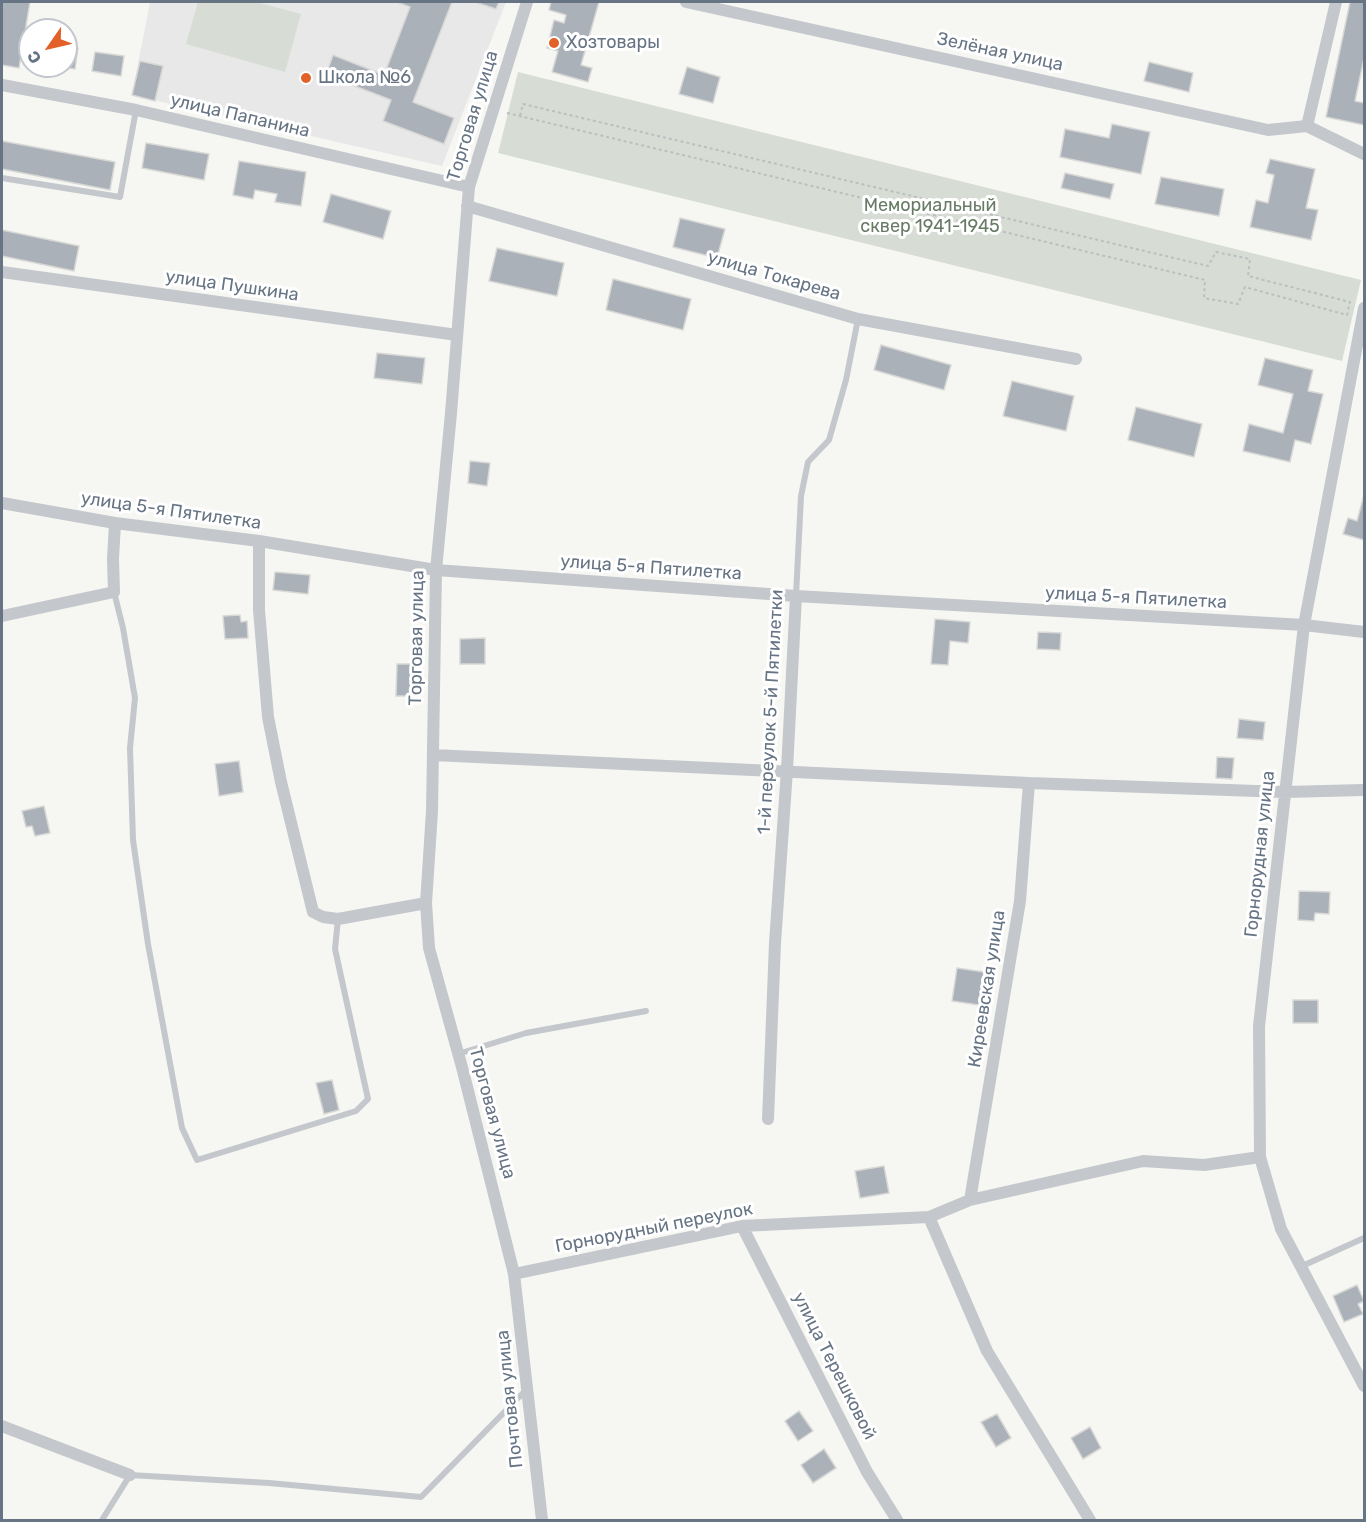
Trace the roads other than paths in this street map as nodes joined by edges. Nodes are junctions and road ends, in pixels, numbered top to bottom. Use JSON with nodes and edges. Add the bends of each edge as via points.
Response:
{"nodes":[{"id":1,"x":527,"y":2,"type":"edge"},
{"id":2,"x":686,"y":2,"type":"edge"},
{"id":3,"x":1336,"y":2,"type":"edge"},
{"id":4,"x":2,"y":85,"type":"edge"},
{"id":5,"x":136,"y":110,"type":"junction"},
{"id":6,"x":1307,"y":126,"type":"junction"},
{"id":7,"x":1365,"y":154,"type":"edge"},
{"id":8,"x":2,"y":178,"type":"edge"},
{"id":9,"x":469,"y":187,"type":"junction"},
{"id":10,"x":467,"y":206,"type":"junction"},
{"id":11,"x":2,"y":272,"type":"edge"},
{"id":12,"x":1365,"y":309,"type":"edge"},
{"id":13,"x":858,"y":319,"type":"junction"},
{"id":14,"x":457,"y":335,"type":"junction"},
{"id":15,"x":1076,"y":359,"type":"dead end"},
{"id":16,"x":2,"y":503,"type":"edge"},
{"id":17,"x":116,"y":523,"type":"junction"},
{"id":18,"x":259,"y":541,"type":"junction"},
{"id":19,"x":436,"y":570,"type":"junction"},
{"id":20,"x":114,"y":592,"type":"junction"},
{"id":21,"x":796,"y":596,"type":"junction"},
{"id":22,"x":2,"y":616,"type":"edge"},
{"id":23,"x":1304,"y":625,"type":"junction"},
{"id":24,"x":1365,"y":632,"type":"edge"},
{"id":25,"x":433,"y":755,"type":"junction"},
{"id":26,"x":787,"y":770,"type":"junction"},
{"id":27,"x":1029,"y":783,"type":"junction"},
{"id":28,"x":1365,"y":790,"type":"edge"},
{"id":29,"x":1285,"y":792,"type":"junction"},
{"id":30,"x":426,"y":903,"type":"junction"},
{"id":31,"x":338,"y":919,"type":"junction"},
{"id":32,"x":646,"y":1011,"type":"dead end"},
{"id":33,"x":458,"y":1054,"type":"junction"},
{"id":34,"x":768,"y":1119,"type":"dead end"},
{"id":35,"x":1260,"y":1156,"type":"junction"},
{"id":36,"x":970,"y":1200,"type":"junction"},
{"id":37,"x":929,"y":1217,"type":"junction"},
{"id":38,"x":742,"y":1226,"type":"junction"},
{"id":39,"x":1365,"y":1238,"type":"edge"},
{"id":40,"x":1300,"y":1267,"type":"junction"},
{"id":41,"x":514,"y":1274,"type":"junction"},
{"id":42,"x":1365,"y":1386,"type":"edge"},
{"id":43,"x":527,"y":1389,"type":"junction"},
{"id":44,"x":2,"y":1426,"type":"edge"},
{"id":45,"x":130,"y":1475,"type":"junction"},
{"id":46,"x":102,"y":1521,"type":"edge"},
{"id":47,"x":542,"y":1521,"type":"edge"},
{"id":48,"x":897,"y":1521,"type":"edge"},
{"id":49,"x":1090,"y":1521,"type":"edge"}],
"edges":[{"from":1,"to":9,"type":"street","name":"Торговая улица"},
{"from":2,"to":6,"type":"street","name":"Зелёная улица","via":[[1268,130]]},
{"from":3,"to":6,"type":"street"},
{"from":4,"to":5,"type":"street","name":"улица Папанина"},
{"from":5,"to":8,"type":"lane","via":[[120,197]]},
{"from":5,"to":9,"type":"street","name":"улица Папанина"},
{"from":6,"to":7,"type":"street"},
{"from":9,"to":10,"type":"street","name":"Торговая улица"},
{"from":10,"to":13,"type":"street","name":"улица Токарева"},
{"from":10,"to":14,"type":"street","name":"Торговая улица"},
{"from":11,"to":14,"type":"street","name":"улица Пушкина"},
{"from":12,"to":23,"type":"street","name":"Горнорудная улица"},
{"from":13,"to":15,"type":"street","name":"улица Токарева"},
{"from":13,"to":21,"type":"lane","name":"1-й переулок 5-й Пятилетки","via":[[829,440],[808,462],[801,496]]},
{"from":14,"to":19,"type":"street","name":"Торговая улица"},
{"from":16,"to":17,"type":"street","name":"улица 5-я Пятилетка"},
{"from":17,"to":18,"type":"street","name":"улица 5-я Пятилетка"},
{"from":17,"to":20,"type":"street"},
{"from":18,"to":19,"type":"street","name":"улица 5-я Пятилетка"},
{"from":18,"to":31,"type":"street","via":[[259,610],[268,717],[281,782],[313,912]]},
{"from":19,"to":21,"type":"street","name":"улица 5-я Пятилетка"},
{"from":19,"to":25,"type":"street","name":"Торговая улица"},
{"from":20,"to":22,"type":"street"},
{"from":20,"to":31,"type":"lane","via":[[135,698],[130,748],[136,863],[182,1128],[197,1160],[356,1111],[368,1099],[335,948]]},
{"from":21,"to":23,"type":"street","name":"улица 5-я Пятилетка"},
{"from":21,"to":26,"type":"street","name":"1-й переулок 5-й Пятилетки"},
{"from":23,"to":24,"type":"street"},
{"from":23,"to":29,"type":"street","name":"Горнорудная улица"},
{"from":25,"to":26,"type":"street"},
{"from":25,"to":30,"type":"street","name":"Торговая улица"},
{"from":26,"to":27,"type":"street"},
{"from":26,"to":34,"type":"street","name":"1-й переулок 5-й Пятилетки","via":[[774,943]]},
{"from":27,"to":29,"type":"street"},
{"from":27,"to":36,"type":"street","name":"Киреевская улица","via":[[1020,901]]},
{"from":28,"to":29,"type":"street"},
{"from":29,"to":35,"type":"street","name":"Горнорудная улица","via":[[1259,1026]]},
{"from":30,"to":31,"type":"street"},
{"from":30,"to":33,"type":"street","name":"Торговая улица","via":[[429,948]]},
{"from":32,"to":33,"type":"lane","via":[[526,1033]]},
{"from":33,"to":41,"type":"street","name":"Торговая улица"},
{"from":35,"to":36,"type":"street","name":"Горнорудный переулок","via":[[1204,1166],[1143,1161]]},
{"from":35,"to":40,"type":"street","name":"Горнорудная улица","via":[[1281,1229]]},
{"from":36,"to":37,"type":"street","name":"Горнорудный переулок"},
{"from":37,"to":38,"type":"street","name":"Горнорудный переулок"},
{"from":37,"to":49,"type":"street","via":[[987,1351]]},
{"from":38,"to":41,"type":"street","name":"Горнорудный переулок"},
{"from":38,"to":48,"type":"street","name":"улица Терешковой","via":[[867,1472]]},
{"from":39,"to":40,"type":"lane"},
{"from":40,"to":42,"type":"street","name":"Горнорудная улица"},
{"from":41,"to":43,"type":"street","name":"Почтовая улица"},
{"from":43,"to":45,"type":"lane","via":[[421,1497]]},
{"from":43,"to":47,"type":"street","name":"Почтовая улица"},
{"from":44,"to":45,"type":"street"},
{"from":45,"to":46,"type":"lane"}]}
